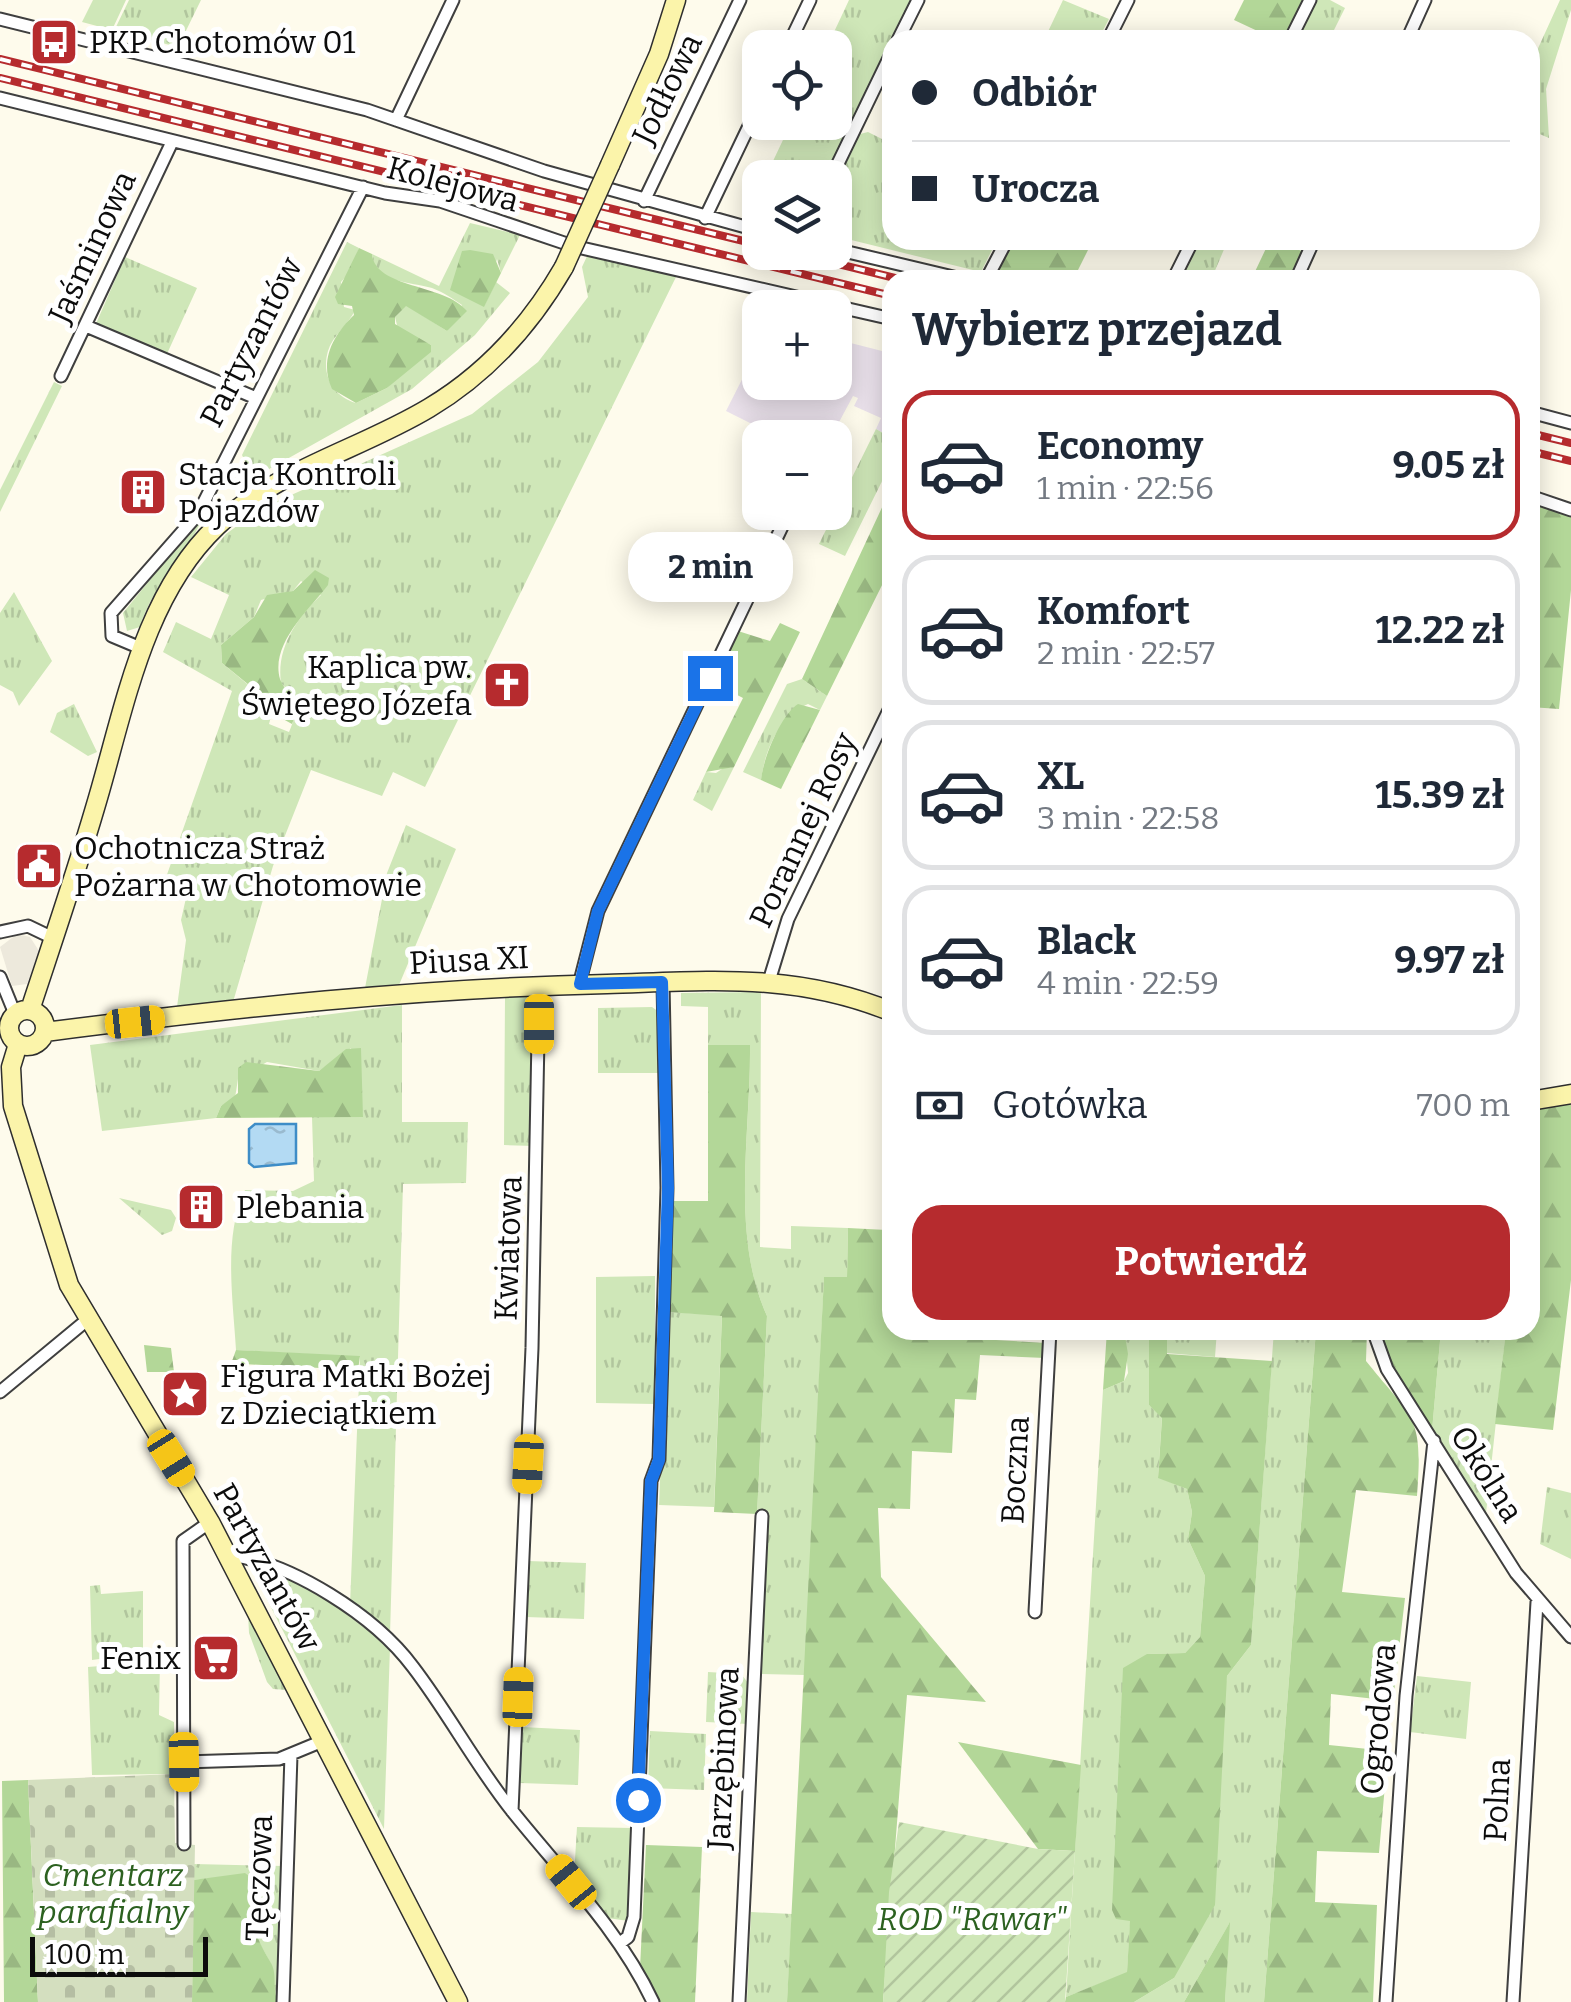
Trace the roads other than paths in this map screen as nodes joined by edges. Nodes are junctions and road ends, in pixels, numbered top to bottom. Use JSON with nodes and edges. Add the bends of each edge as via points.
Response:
{"nodes":[{"id":1,"x":453,"y":0,"type":"edge"},
{"id":2,"x":676,"y":0,"type":"edge"},
{"id":3,"x":740,"y":0,"type":"edge"},
{"id":4,"x":810,"y":0,"type":"edge"},
{"id":5,"x":918,"y":0,"type":"edge"},
{"id":6,"x":1128,"y":0,"type":"edge"},
{"id":7,"x":1310,"y":0,"type":"edge"},
{"id":8,"x":1425,"y":0,"type":"edge"},
{"id":9,"x":0,"y":20,"type":"edge"},
{"id":10,"x":796,"y":30,"type":"edge"},
{"id":11,"x":903,"y":30,"type":"edge"},
{"id":12,"x":1113,"y":30,"type":"edge"},
{"id":13,"x":1295,"y":30,"type":"edge"},
{"id":14,"x":1412,"y":30,"type":"edge"},
{"id":15,"x":882,"y":73,"type":"edge"},
{"id":16,"x":0,"y":98,"type":"edge"},
{"id":17,"x":396,"y":120,"type":"junction"},
{"id":18,"x":742,"y":140,"type":"edge"},
{"id":19,"x":172,"y":142,"type":"junction"},
{"id":20,"x":840,"y":160,"type":"edge"},
{"id":21,"x":362,"y":187,"type":"junction"},
{"id":22,"x":644,"y":201,"type":"junction"},
{"id":23,"x":705,"y":218,"type":"junction"},
{"id":24,"x":742,"y":227,"type":"edge"},
{"id":25,"x":852,"y":253,"type":"edge"},
{"id":26,"x":924,"y":270,"type":"edge"},
{"id":27,"x":882,"y":316,"type":"edge"},
{"id":28,"x":86,"y":326,"type":"junction"},
{"id":29,"x":61,"y":376,"type":"dead end"},
{"id":30,"x":256,"y":398,"type":"junction"},
{"id":31,"x":1540,"y":415,"type":"edge"},
{"id":32,"x":1571,"y":423,"type":"edge"},
{"id":33,"x":1540,"y":499,"type":"edge"},
{"id":34,"x":1571,"y":510,"type":"edge"},
{"id":35,"x":780,"y":530,"type":"edge"},
{"id":36,"x":143,"y":649,"type":"junction"},
{"id":37,"x":882,"y":725,"type":"edge"},
{"id":38,"x":0,"y":932,"type":"edge"},
{"id":39,"x":53,"y":938,"type":"junction"},
{"id":40,"x":0,"y":977,"type":"edge"},
{"id":41,"x":662,"y":982,"type":"junction"},
{"id":42,"x":768,"y":982,"type":"junction"},
{"id":43,"x":580,"y":984,"type":"junction"},
{"id":44,"x":540,"y":986,"type":"junction"},
{"id":45,"x":882,"y":1008,"type":"edge"},
{"id":46,"x":22,"y":1012,"type":"junction"},
{"id":47,"x":45,"y":1032,"type":"junction"},
{"id":48,"x":18,"y":1044,"type":"junction"},
{"id":49,"x":1571,"y":1094,"type":"edge"},
{"id":50,"x":1540,"y":1099,"type":"edge"},
{"id":51,"x":6,"y":1102,"type":"edge"},
{"id":52,"x":88,"y":1320,"type":"junction"},
{"id":53,"x":1049,"y":1340,"type":"edge"},
{"id":54,"x":1377,"y":1340,"type":"edge"},
{"id":55,"x":0,"y":1392,"type":"edge"},
{"id":56,"x":1434,"y":1441,"type":"junction"},
{"id":57,"x":762,"y":1516,"type":"dead end"},
{"id":58,"x":210,"y":1522,"type":"junction"},
{"id":59,"x":228,"y":1555,"type":"junction"},
{"id":60,"x":1536,"y":1602,"type":"junction"},
{"id":61,"x":1035,"y":1612,"type":"dead end"},
{"id":62,"x":1571,"y":1636,"type":"edge"},
{"id":63,"x":326,"y":1740,"type":"junction"},
{"id":64,"x":290,"y":1755,"type":"junction"},
{"id":65,"x":184,"y":1762,"type":"junction"},
{"id":66,"x":512,"y":1812,"type":"junction"},
{"id":67,"x":184,"y":1844,"type":"dead end"},
{"id":68,"x":620,"y":1944,"type":"junction"},
{"id":69,"x":284,"y":2002,"type":"edge"},
{"id":70,"x":458,"y":2002,"type":"edge"},
{"id":71,"x":653,"y":2002,"type":"edge"},
{"id":72,"x":739,"y":2002,"type":"edge"},
{"id":73,"x":1386,"y":2002,"type":"edge"},
{"id":74,"x":1513,"y":2002,"type":"edge"}],
"edges":[{"from":1,"to":17,"type":"street"},
{"from":2,"to":36,"type":"street","bridge":true,"via":[[659,54],[564,267],[528,321],[477,374],[429,408],[283,479],[216,527],[176,574]]},
{"from":3,"to":22,"type":"street","name":"Jodłowa"},
{"from":4,"to":10,"type":"street"},
{"from":5,"to":11,"type":"street"},
{"from":6,"to":12,"type":"street"},
{"from":7,"to":13,"type":"street"},
{"from":8,"to":14,"type":"street"},
{"from":9,"to":17,"type":"street","name":"Kolejowa"},
{"from":15,"to":20,"type":"street"},
{"from":16,"to":19,"type":"street","name":"Kolejowa"},
{"from":17,"to":22,"type":"street","name":"Kolejowa"},
{"from":18,"to":23,"type":"street"},
{"from":19,"to":21,"type":"street","name":"Kolejowa"},
{"from":19,"to":28,"type":"street","name":"Jaśminowa"},
{"from":21,"to":27,"type":"street","name":"Kolejowa","via":[[440,202],[573,246]]},
{"from":21,"to":30,"type":"street","name":"Partyzantów"},
{"from":22,"to":23,"type":"street","name":"Kolejowa"},
{"from":23,"to":24,"type":"street","name":"Kolejowa"},
{"from":25,"to":26,"type":"street"},
{"from":28,"to":29,"type":"street","name":"Jaśminowa"},
{"from":28,"to":30,"type":"street"},
{"from":30,"to":36,"type":"street","name":"Partyzantów","via":[[198,514],[110,613],[112,636]]},
{"from":31,"to":32,"type":"street"},
{"from":33,"to":34,"type":"street"},
{"from":35,"to":43,"type":"street","via":[[598,911]]},
{"from":36,"to":39,"type":"street"},
{"from":37,"to":42,"type":"street","name":"Porannej Rosy","via":[[788,919]]},
{"from":38,"to":39,"type":"street","via":[[28,926]]},
{"from":39,"to":46,"type":"street"},
{"from":40,"to":46,"type":"street"},
{"from":41,"to":42,"type":"street","name":"Piusa XI"},
{"from":41,"to":43,"type":"street","name":"Piusa XI"},
{"from":41,"to":68,"type":"street","via":[[668,1188],[659,1460],[651,1481],[634,1917]]},
{"from":42,"to":45,"type":"street","name":"Piusa XI","via":[[822,987]]},
{"from":43,"to":44,"type":"street","name":"Piusa XI"},
{"from":44,"to":47,"type":"street","name":"Piusa XI","via":[[360,996]]},
{"from":44,"to":66,"type":"street","name":"Kwiatowa"},
{"from":46,"to":47,"type":"street","via":[[43,1019]]},
{"from":46,"to":48,"type":"street","via":[[9,1029]]},
{"from":47,"to":48,"type":"street","via":[[36,1044]]},
{"from":48,"to":51,"type":"street","name":"Partyzantów"},
{"from":49,"to":50,"type":"street"},
{"from":51,"to":52,"type":"street","name":"Partyzantów","via":[[54,1245]]},
{"from":52,"to":55,"type":"street"},
{"from":52,"to":58,"type":"street","name":"Partyzantów"},
{"from":53,"to":61,"type":"street","name":"Boczna"},
{"from":54,"to":56,"type":"street","name":"Okólna","via":[[1387,1369]]},
{"from":56,"to":60,"type":"street","name":"Okólna"},
{"from":56,"to":73,"type":"street","name":"Ogrodowa","via":[[1406,1696]]},
{"from":57,"to":72,"type":"street","name":"Jarzębinowa"},
{"from":58,"to":59,"type":"street","name":"Partyzantów"},
{"from":58,"to":65,"type":"street","via":[[183,1541]]},
{"from":59,"to":63,"type":"street","name":"Partyzantów"},
{"from":59,"to":66,"type":"street","via":[[303,1578],[397,1648]]},
{"from":60,"to":62,"type":"street","name":"Okólna"},
{"from":60,"to":74,"type":"street","name":"Polna"},
{"from":63,"to":64,"type":"street"},
{"from":63,"to":70,"type":"street","name":"Partyzantów"},
{"from":64,"to":65,"type":"street"},
{"from":64,"to":69,"type":"street","name":"Tęczowa"},
{"from":65,"to":67,"type":"street"},
{"from":66,"to":68,"type":"street"},
{"from":68,"to":71,"type":"street"}]}
